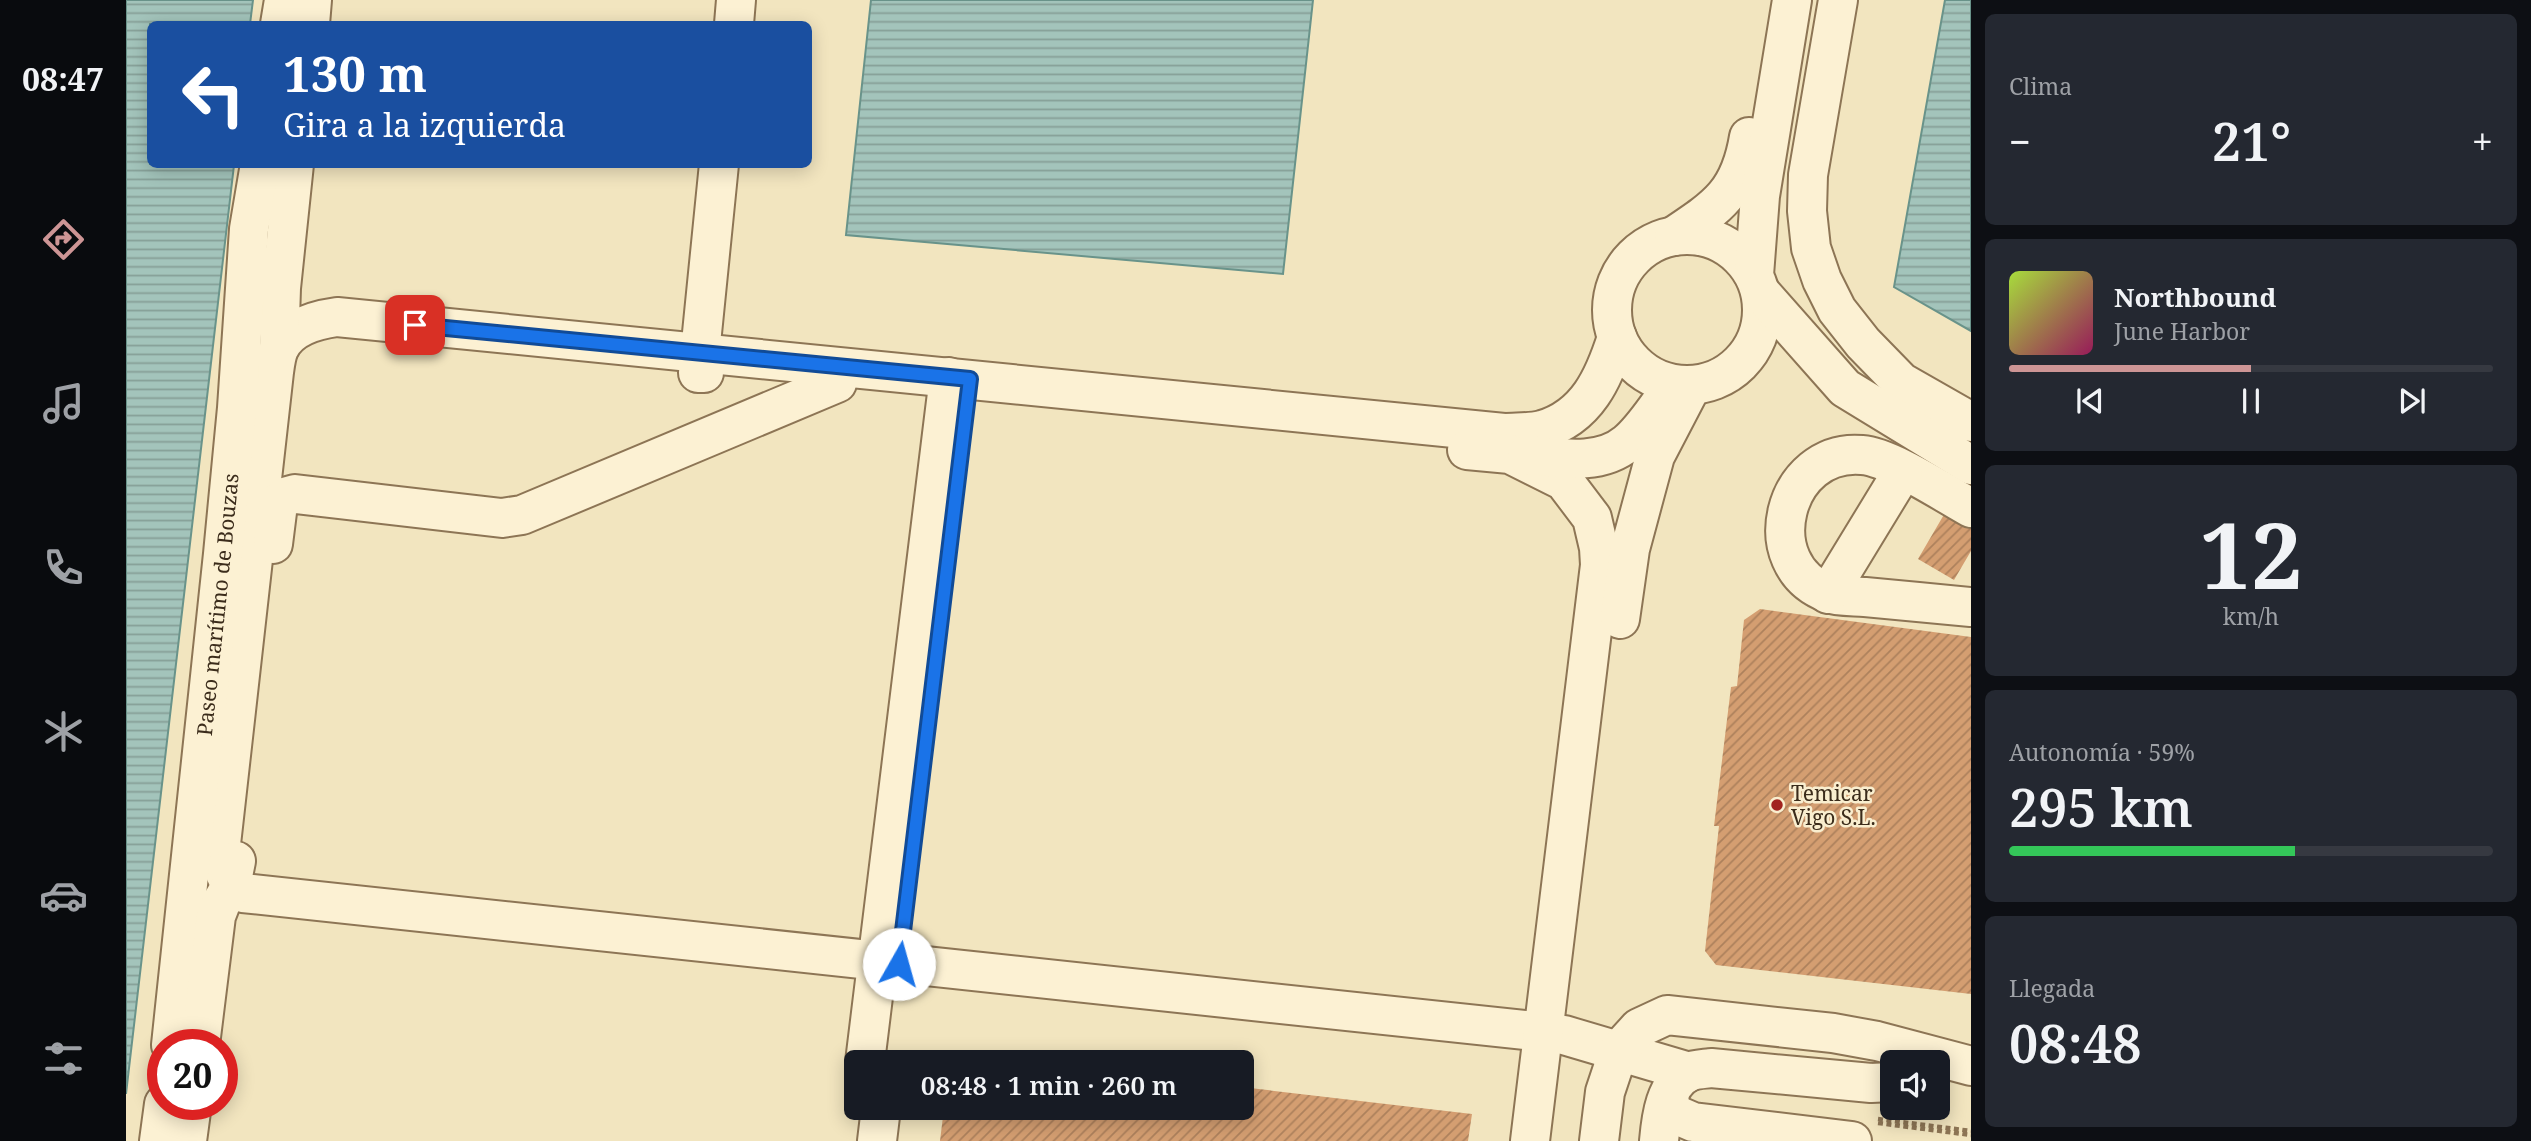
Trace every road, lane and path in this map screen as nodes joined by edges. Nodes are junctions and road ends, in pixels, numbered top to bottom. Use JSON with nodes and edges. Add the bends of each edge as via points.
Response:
{"nodes":[{"id":1,"x":284,"y":0,"type":"edge"},
{"id":2,"x":312,"y":0,"type":"edge"},
{"id":3,"x":736,"y":0,"type":"edge"},
{"id":4,"x":759,"y":0,"type":"edge"},
{"id":5,"x":1772,"y":0,"type":"edge"},
{"id":6,"x":1792,"y":0,"type":"edge"},
{"id":7,"x":1838,"y":0,"type":"edge"},
{"id":8,"x":280,"y":21,"type":"edge"},
{"id":9,"x":310,"y":21,"type":"edge"},
{"id":10,"x":734,"y":21,"type":"edge"},
{"id":11,"x":757,"y":21,"type":"edge"},
{"id":12,"x":259,"y":168,"type":"edge"},
{"id":13,"x":294,"y":168,"type":"edge"},
{"id":14,"x":719,"y":168,"type":"edge"},
{"id":15,"x":742,"y":168,"type":"edge"},
{"id":16,"x":1674,"y":236,"type":"junction"},
{"id":17,"x":1757,"y":284,"type":"junction"},
{"id":18,"x":1837,"y":310,"type":"junction"},
{"id":19,"x":1759,"y":331,"type":"junction"},
{"id":20,"x":1617,"y":337,"type":"junction"},
{"id":21,"x":279,"y":348,"type":"junction"},
{"id":22,"x":712,"y":354,"type":"junction"},
{"id":23,"x":826,"y":377,"type":"junction"},
{"id":24,"x":1684,"y":385,"type":"junction"},
{"id":25,"x":958,"y":387,"type":"junction"},
{"id":26,"x":1971,"y":403,"type":"edge"},
{"id":27,"x":1971,"y":422,"type":"edge"},
{"id":28,"x":1510,"y":454,"type":"junction"},
{"id":29,"x":1971,"y":465,"type":"edge"},
{"id":30,"x":1903,"y":471,"type":"junction"},
{"id":31,"x":261,"y":483,"type":"junction"},
{"id":32,"x":1971,"y":486,"type":"edge"},
{"id":33,"x":1971,"y":508,"type":"edge"},
{"id":34,"x":1828,"y":594,"type":"junction"},
{"id":35,"x":1971,"y":607,"type":"edge"},
{"id":36,"x":234,"y":873,"type":"junction"},
{"id":37,"x":889,"y":954,"type":"junction"},
{"id":38,"x":173,"y":1029,"type":"edge"},
{"id":39,"x":202,"y":1029,"type":"edge"},
{"id":40,"x":1553,"y":1029,"type":"junction"},
{"id":41,"x":1629,"y":1039,"type":"junction"},
{"id":42,"x":868,"y":1050,"type":"edge"},
{"id":43,"x":887,"y":1050,"type":"edge"},
{"id":44,"x":1971,"y":1066,"type":"edge"},
{"id":45,"x":1971,"y":1079,"type":"edge"},
{"id":46,"x":1950,"y":1080,"type":"edge"},
{"id":47,"x":1880,"y":1083,"type":"edge"},
{"id":48,"x":1679,"y":1085,"type":"junction"},
{"id":49,"x":162,"y":1120,"type":"edge"},
{"id":50,"x":190,"y":1120,"type":"edge"},
{"id":51,"x":859,"y":1120,"type":"edge"},
{"id":52,"x":880,"y":1120,"type":"edge"},
{"id":53,"x":159,"y":1141,"type":"edge"},
{"id":54,"x":187,"y":1141,"type":"edge"},
{"id":55,"x":856,"y":1141,"type":"edge"},
{"id":56,"x":877,"y":1141,"type":"edge"},
{"id":57,"x":1530,"y":1141,"type":"edge"},
{"id":58,"x":1546,"y":1141,"type":"edge"},
{"id":59,"x":1600,"y":1141,"type":"edge"},
{"id":60,"x":1659,"y":1141,"type":"edge"},
{"id":61,"x":1852,"y":1141,"type":"edge"}],
"edges":[{"from":1,"to":8,"type":"street"},
{"from":2,"to":9,"type":"street"},
{"from":3,"to":10,"type":"street"},
{"from":4,"to":11,"type":"street"},
{"from":5,"to":16,"type":"street","via":[[1745,163],[1718,204]]},
{"from":6,"to":17,"type":"street","via":[[1760,196]]},
{"from":7,"to":18,"type":"street","via":[[1808,175],[1807,211],[1811,248]]},
{"from":12,"to":38,"type":"street","name":"Paseo marítimo de Bouzas","via":[[249,229],[237,408]]},
{"from":13,"to":21,"type":"street"},
{"from":14,"to":22,"type":"street"},
{"from":15,"to":22,"type":"street"},
{"from":16,"to":17,"type":"street","via":[[1712,239],[1729,248],[1743,260]]},
{"from":16,"to":20,"type":"street","via":[[1640,251],[1617,282],[1612,300]]},
{"from":17,"to":19,"type":"street","via":[[1762,312]]},
{"from":17,"to":29,"type":"street","via":[[1845,388]]},
{"from":18,"to":26,"type":"street","via":[[1911,369]]},
{"from":18,"to":27,"type":"street","via":[[1901,382]]},
{"from":19,"to":24,"type":"street","via":[[1752,348],[1725,375],[1707,383]]},
{"from":19,"to":32,"type":"street","via":[[1832,405]]},
{"from":20,"to":24,"type":"street","via":[[1635,365],[1660,380]]},
{"from":20,"to":25,"type":"street","via":[[1607,370],[1589,400],[1572,416],[1542,430],[1504,433]]},
{"from":21,"to":22,"type":"street","via":[[296,330],[337,317]]},
{"from":21,"to":31,"type":"street"},
{"from":22,"to":23,"type":"street","via":[[698,373]]},
{"from":23,"to":25,"type":"street"},
{"from":23,"to":31,"type":"street","via":[[514,496],[280,469]]},
{"from":23,"to":36,"type":"street","via":[[522,515],[502,518],[284,496],[278,504]]},
{"from":24,"to":28,"type":"street","via":[[1629,442],[1612,453],[1577,459]]},
{"from":24,"to":40,"type":"street","via":[[1655,456],[1630,550]]},
{"from":25,"to":28,"type":"street"},
{"from":25,"to":37,"type":"street"},
{"from":28,"to":40,"type":"street","via":[[1564,481],[1592,518],[1600,548]]},
{"from":30,"to":33,"type":"street"},
{"from":30,"to":34,"type":"street"},
{"from":30,"to":34,"type":"street","via":[[1885,460],[1839,457],[1810,472],[1790,499],[1784,520],[1785,542],[1793,563]]},
{"from":31,"to":36,"type":"street","via":[[220,853],[222,870]]},
{"from":34,"to":35,"type":"street"},
{"from":36,"to":37,"type":"street","via":[[242,871],[251,879]]},
{"from":36,"to":39,"type":"street","via":[[216,916]]},
{"from":37,"to":40,"type":"street"},
{"from":37,"to":42,"type":"street"},
{"from":37,"to":43,"type":"street"},
{"from":40,"to":41,"type":"street"},
{"from":40,"to":57,"type":"street"},
{"from":40,"to":58,"type":"street"},
{"from":41,"to":44,"type":"street","via":[[1667,1015],[1819,1031]]},
{"from":41,"to":48,"type":"street"},
{"from":41,"to":59,"type":"street","via":[[1605,1091]]},
{"from":45,"to":46,"type":"street"},
{"from":47,"to":48,"type":"street","via":[[1711,1068]]},
{"from":48,"to":60,"type":"street","via":[[1662,1112]]},
{"from":48,"to":61,"type":"street","via":[[1672,1113],[1693,1122]]},
{"from":49,"to":53,"type":"street"},
{"from":50,"to":54,"type":"street"},
{"from":51,"to":55,"type":"street"},
{"from":52,"to":56,"type":"street"}]}
